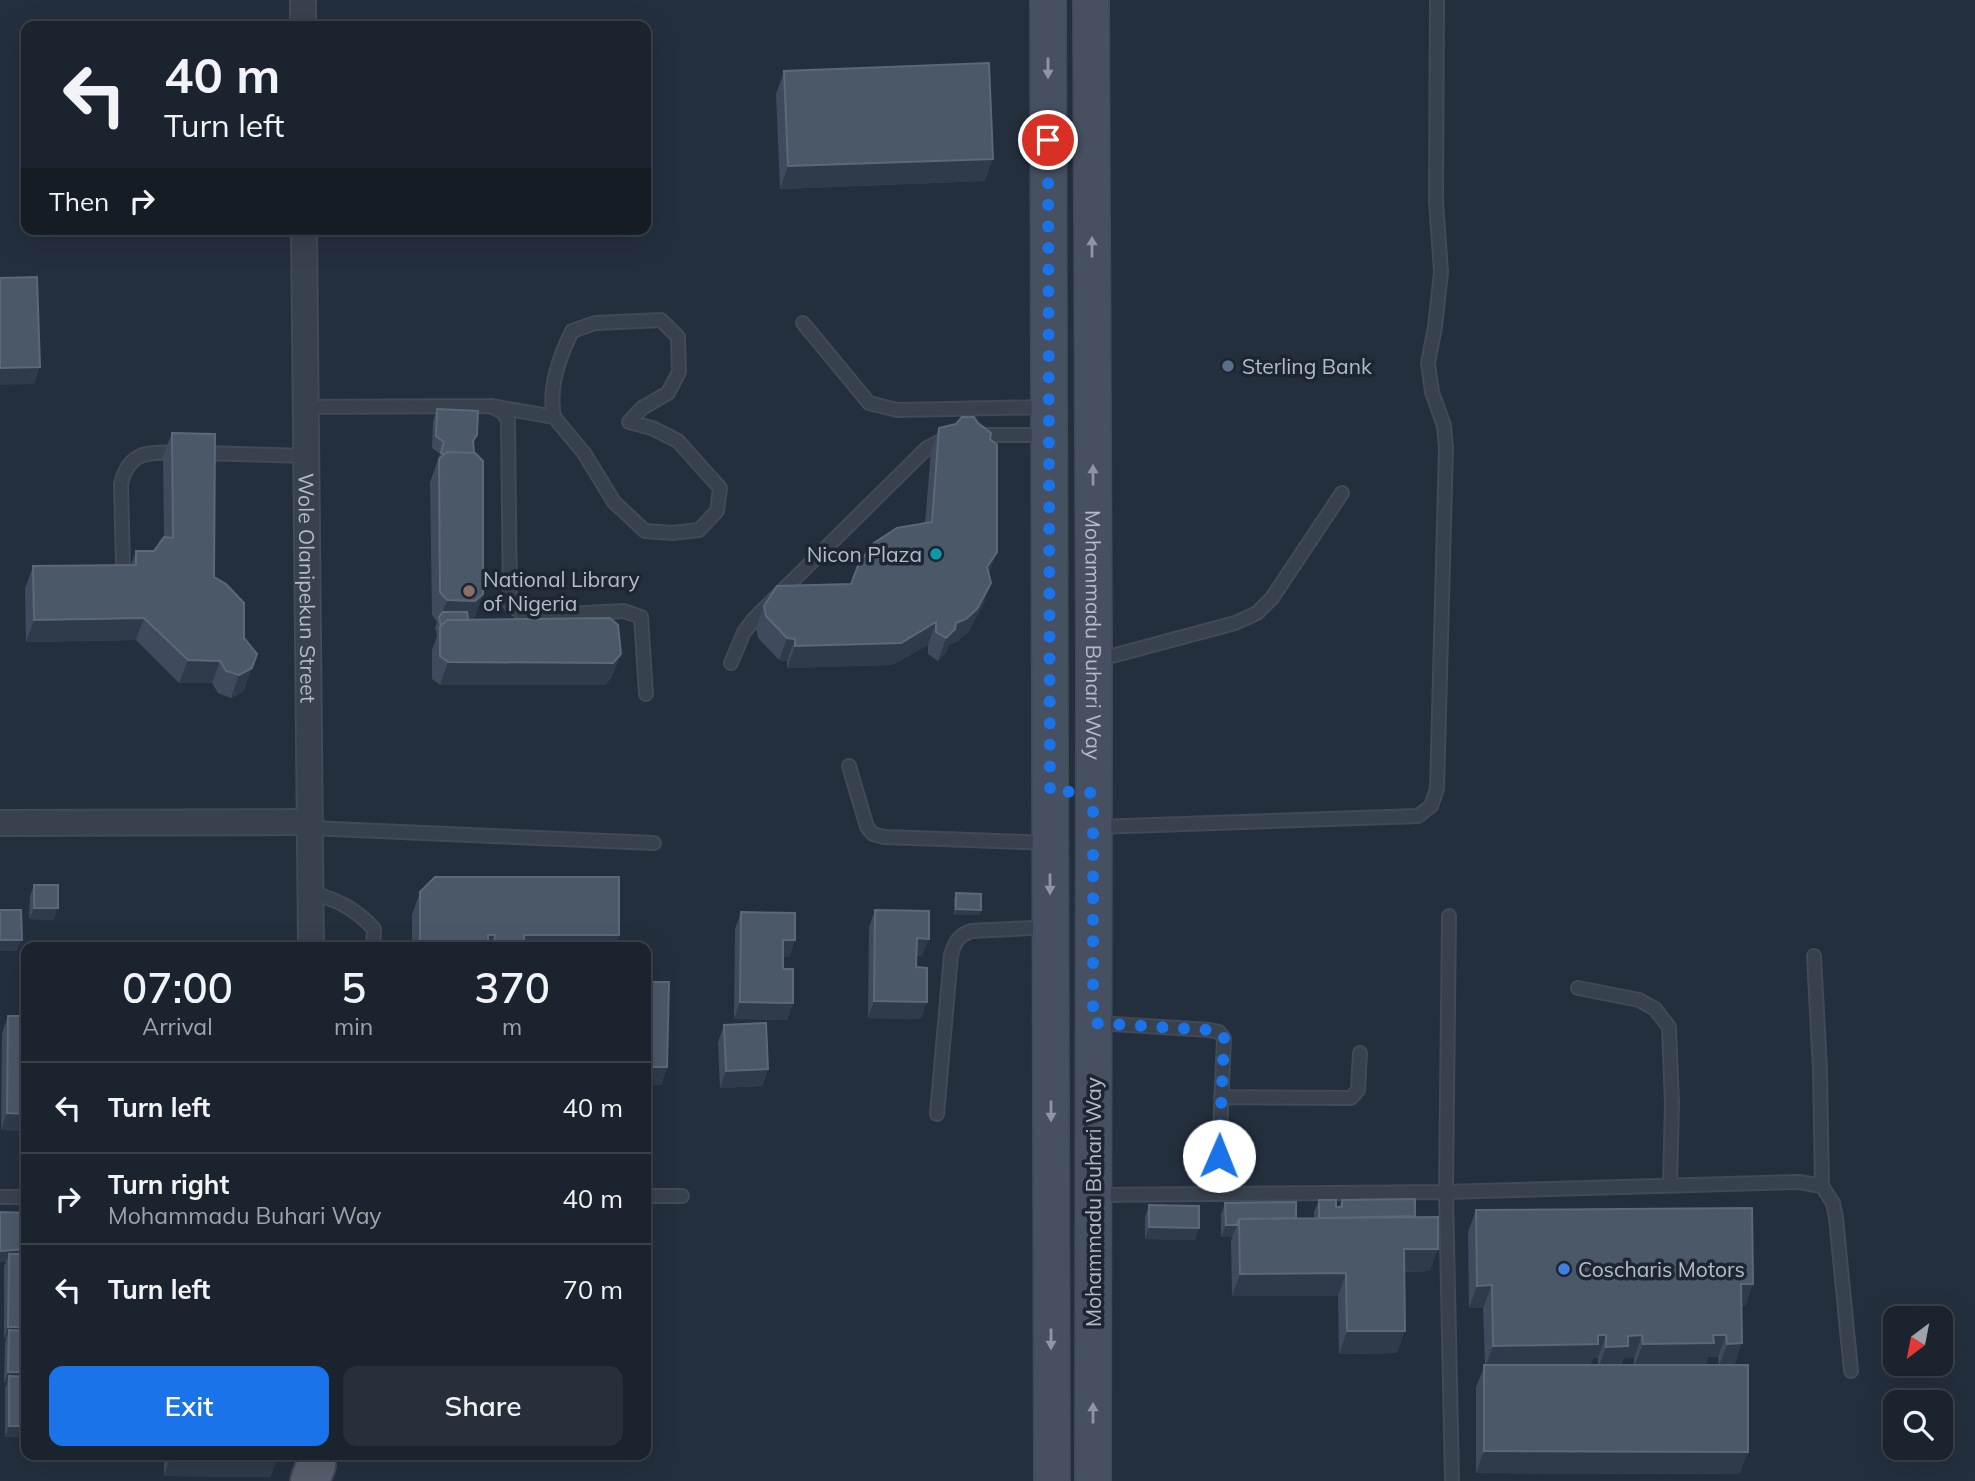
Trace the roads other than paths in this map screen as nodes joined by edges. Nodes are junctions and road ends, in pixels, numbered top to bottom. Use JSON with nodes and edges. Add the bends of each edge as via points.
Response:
{"nodes":[{"id":1,"x":303,"y":0,"type":"edge"},
{"id":2,"x":1437,"y":0,"type":"edge"},
{"id":3,"x":1048,"y":3,"type":"edge"},
{"id":4,"x":1091,"y":4,"type":"edge"},
{"id":5,"x":303,"y":21,"type":"edge"},
{"id":6,"x":304,"y":235,"type":"edge"},
{"id":7,"x":803,"y":323,"type":"dead end"},
{"id":8,"x":491,"y":406,"type":"junction"},
{"id":9,"x":305,"y":407,"type":"junction"},
{"id":10,"x":554,"y":417,"type":"junction"},
{"id":11,"x":1049,"y":421,"type":"junction"},
{"id":12,"x":306,"y":456,"type":"junction"},
{"id":13,"x":1342,"y":493,"type":"dead end"},
{"id":14,"x":123,"y":567,"type":"edge"},
{"id":15,"x":1094,"y":661,"type":"junction"},
{"id":16,"x":731,"y":663,"type":"dead end"},
{"id":17,"x":646,"y":694,"type":"dead end"},
{"id":18,"x":849,"y":766,"type":"dead end"},
{"id":19,"x":1050,"y":791,"type":"junction"},
{"id":20,"x":1092,"y":810,"type":"junction"},
{"id":21,"x":0,"y":823,"type":"edge"},
{"id":22,"x":310,"y":825,"type":"junction"},
{"id":23,"x":654,"y":843,"type":"dead end"},
{"id":24,"x":1050,"y":843,"type":"junction"},
{"id":25,"x":311,"y":892,"type":"junction"},
{"id":26,"x":1449,"y":916,"type":"dead end"},
{"id":27,"x":1050,"y":927,"type":"junction"},
{"id":28,"x":311,"y":942,"type":"edge"},
{"id":29,"x":373,"y":942,"type":"edge"},
{"id":30,"x":1815,"y":956,"type":"dead end"},
{"id":31,"x":1578,"y":988,"type":"dead end"},
{"id":32,"x":1093,"y":1023,"type":"junction"},
{"id":33,"x":1360,"y":1053,"type":"dead end"},
{"id":34,"x":1221,"y":1097,"type":"junction"},
{"id":35,"x":937,"y":1114,"type":"dead end"},
{"id":36,"x":1219,"y":1156,"type":"dead end"},
{"id":37,"x":1670,"y":1185,"type":"junction"},
{"id":38,"x":1822,"y":1186,"type":"junction"},
{"id":39,"x":1446,"y":1192,"type":"junction"},
{"id":40,"x":1093,"y":1195,"type":"junction"},
{"id":41,"x":651,"y":1196,"type":"edge"},
{"id":42,"x":682,"y":1196,"type":"dead end"},
{"id":43,"x":21,"y":1197,"type":"edge"},
{"id":44,"x":0,"y":1198,"type":"edge"},
{"id":45,"x":1851,"y":1371,"type":"dead end"},
{"id":46,"x":1052,"y":1481,"type":"edge"},
{"id":47,"x":1093,"y":1481,"type":"edge"},
{"id":48,"x":1451,"y":1481,"type":"edge"}],
"edges":[{"from":1,"to":5,"type":"street"},
{"from":2,"to":20,"type":"lane","via":[[1436,201],[1441,272],[1428,363],[1446,448],[1437,789],[1431,806],[1418,816]]},
{"from":3,"to":4,"type":"main road"},
{"from":3,"to":11,"type":"main road","name":"Mohammadu Buhari Way","one_way":true},
{"from":15,"to":4,"type":"main road","name":"Mohammadu Buhari Way","one_way":true},
{"from":6,"to":9,"type":"street","name":"Wole Olanipekun Street"},
{"from":7,"to":11,"type":"lane","via":[[869,403],[897,410]]},
{"from":8,"to":9,"type":"lane"},
{"from":8,"to":10,"type":"lane"},
{"from":8,"to":17,"type":"lane","via":[[508,420],[510,604],[526,616],[624,611],[641,617]]},
{"from":9,"to":12,"type":"street","name":"Wole Olanipekun Street"},
{"from":10,"to":10,"type":"lane","via":[[551,402],[560,356],[572,331],[595,323],[661,320],[678,337],[679,372],[668,393],[629,422],[678,441],[720,488],[717,511],[699,530],[645,531],[614,502],[584,453]]},
{"from":11,"to":16,"type":"lane","via":[[946,437],[927,448],[754,620]]},
{"from":11,"to":19,"type":"main road","name":"Mohammadu Buhari Way"},
{"from":12,"to":14,"type":"lane","via":[[154,452],[136,458],[121,484]]},
{"from":12,"to":22,"type":"street","name":"Wole Olanipekun Street"},
{"from":13,"to":15,"type":"lane","via":[[1257,614]]},
{"from":15,"to":20,"type":"main road","name":"Mohammadu Buhari Way"},
{"from":18,"to":24,"type":"lane","via":[[873,834]]},
{"from":19,"to":20,"type":"main road"},
{"from":19,"to":24,"type":"main road","name":"Mohammadu Buhari Way"},
{"from":20,"to":32,"type":"main road","name":"Mohammadu Buhari Way"},
{"from":21,"to":22,"type":"street"},
{"from":22,"to":23,"type":"lane"},
{"from":22,"to":25,"type":"street","name":"Wole Olanipekun Street"},
{"from":24,"to":27,"type":"main road","name":"Mohammadu Buhari Way","one_way":true},
{"from":25,"to":28,"type":"street","name":"Wole Olanipekun Street"},
{"from":25,"to":29,"type":"lane","via":[[345,904],[364,918],[374,929]]},
{"from":26,"to":39,"type":"lane"},
{"from":27,"to":35,"type":"lane","via":[[971,931],[955,942]]},
{"from":27,"to":46,"type":"main road","name":"Mohammadu Buhari Way","one_way":true},
{"from":30,"to":38,"type":"lane"},
{"from":31,"to":37,"type":"lane","via":[[1639,1000],[1655,1009],[1670,1027]]},
{"from":32,"to":34,"type":"lane","via":[[1219,1032],[1224,1038]]},
{"from":32,"to":40,"type":"main road","name":"Mohammadu Buhari Way"},
{"from":33,"to":34,"type":"lane","via":[[1358,1090],[1351,1098]]},
{"from":34,"to":36,"type":"lane"},
{"from":37,"to":38,"type":"lane","via":[[1799,1182]]},
{"from":37,"to":39,"type":"lane"},
{"from":38,"to":45,"type":"lane","via":[[1836,1218]]},
{"from":39,"to":40,"type":"lane"},
{"from":39,"to":48,"type":"lane"},
{"from":47,"to":40,"type":"main road","name":"Mohammadu Buhari Way","one_way":true},
{"from":41,"to":42,"type":"lane"},
{"from":43,"to":44,"type":"lane"}]}
